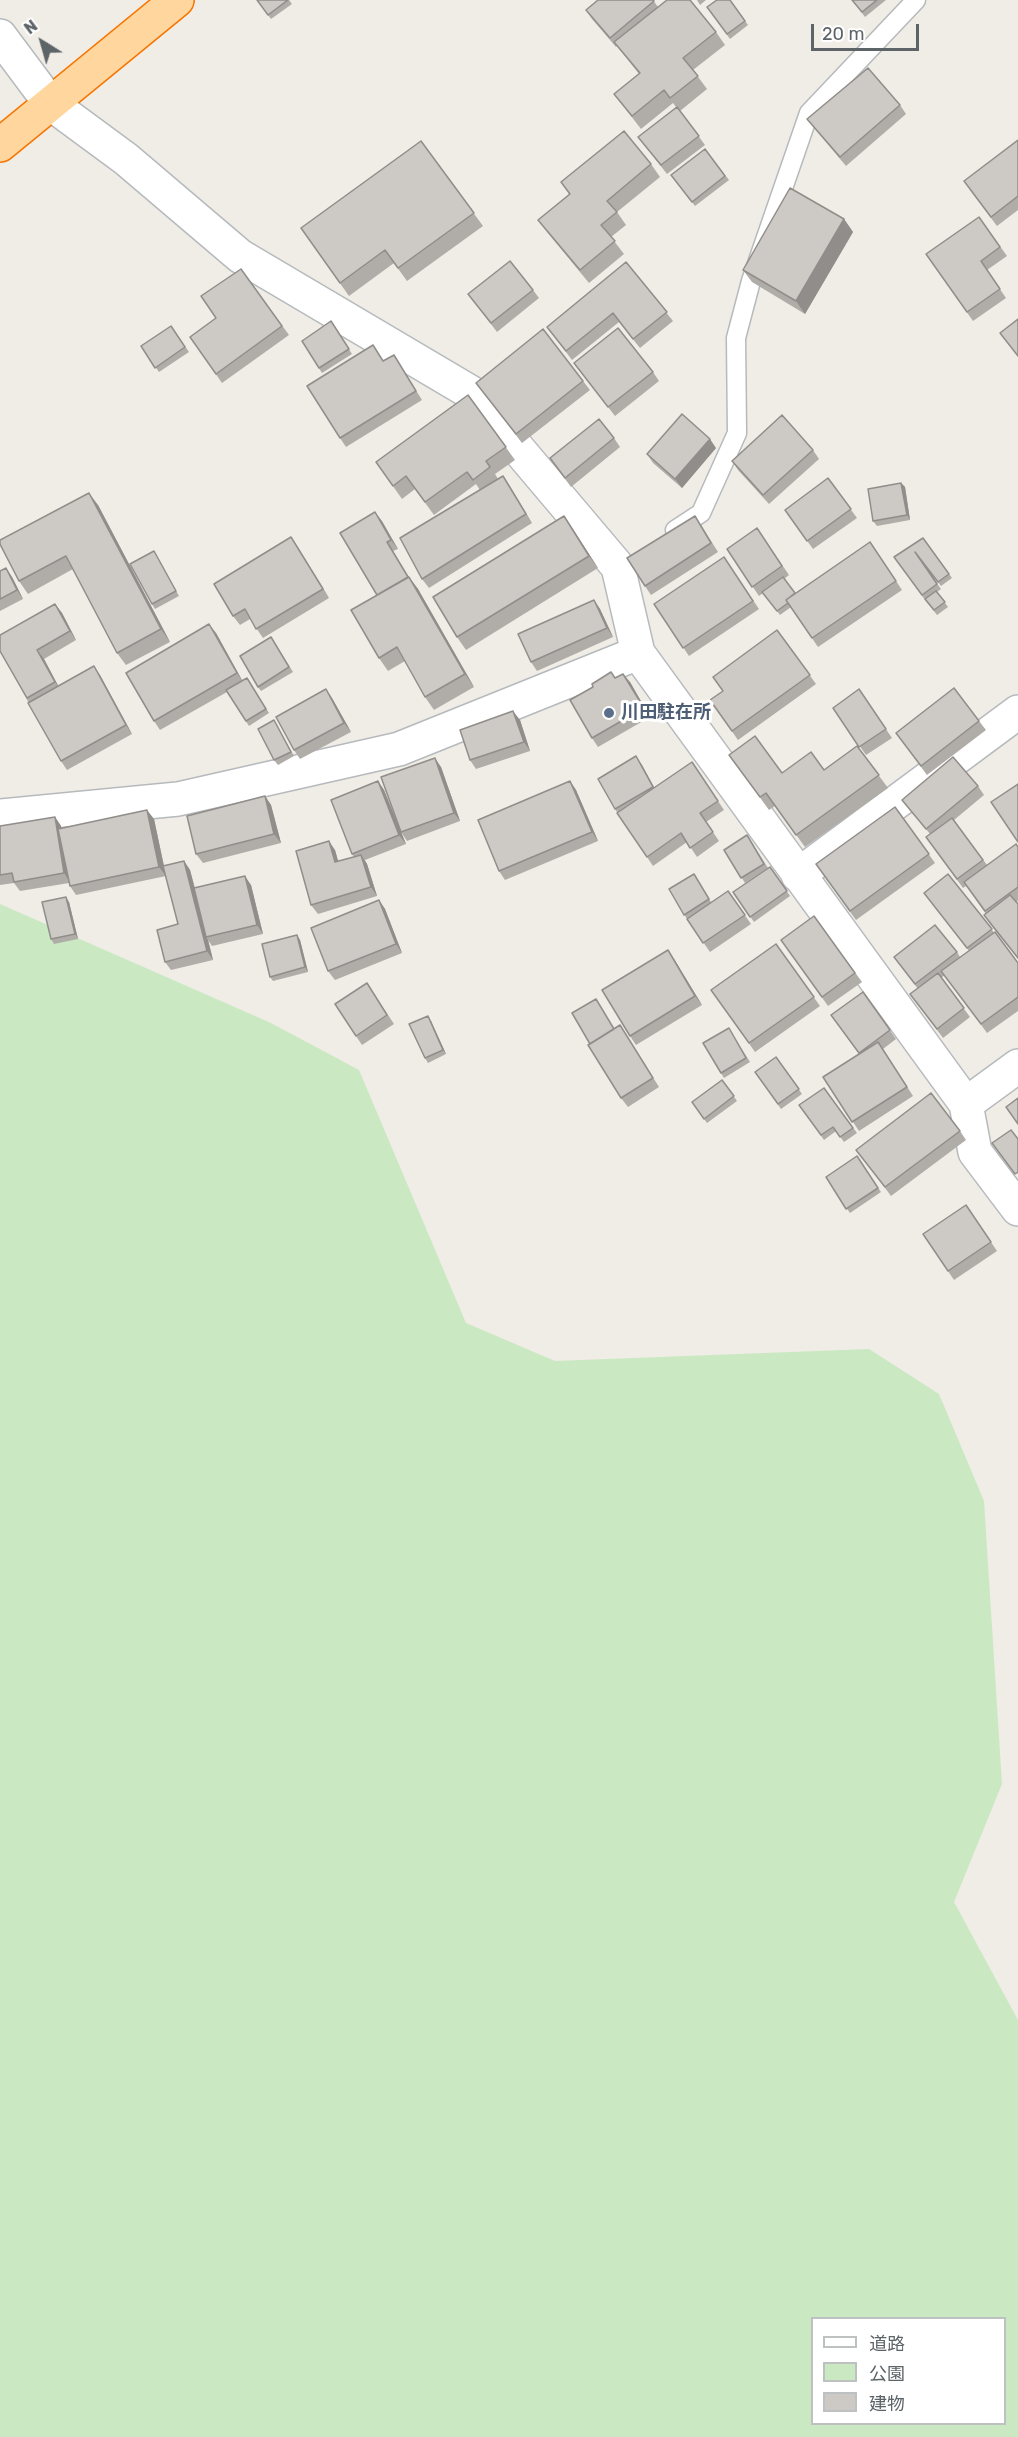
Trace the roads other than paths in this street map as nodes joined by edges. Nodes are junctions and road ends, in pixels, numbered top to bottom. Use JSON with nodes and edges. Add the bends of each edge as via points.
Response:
{"nodes":[{"id":1,"x":177,"y":0,"type":"edge"},
{"id":2,"x":916,"y":0,"type":"edge"},
{"id":3,"x":0,"y":36,"type":"edge"},
{"id":4,"x":50,"y":103,"type":"junction"},
{"id":5,"x":0,"y":144,"type":"edge"},
{"id":6,"x":664,"y":537,"type":"edge"},
{"id":7,"x":638,"y":653,"type":"junction"},
{"id":8,"x":1018,"y":712,"type":"edge"},
{"id":9,"x":0,"y":816,"type":"edge"},
{"id":10,"x":798,"y":875,"type":"junction"},
{"id":11,"x":1018,"y":1066,"type":"edge"},
{"id":12,"x":966,"y":1104,"type":"junction"},
{"id":13,"x":1018,"y":1209,"type":"edge"}],
"edges":[{"from":1,"to":4,"type":"highway"},
{"from":2,"to":6,"type":"lane","via":[[809,113],[750,280],[735,338],[737,433],[701,513]]},
{"from":3,"to":4,"type":"street"},
{"from":4,"to":5,"type":"highway"},
{"from":4,"to":7,"type":"street","via":[[126,159],[240,256],[470,392],[627,561]]},
{"from":7,"to":9,"type":"street","via":[[399,749],[178,799]]},
{"from":7,"to":10,"type":"street"},
{"from":8,"to":10,"type":"street"},
{"from":10,"to":12,"type":"street"},
{"from":11,"to":12,"type":"street"},
{"from":12,"to":13,"type":"street","via":[[975,1152]]}]}
